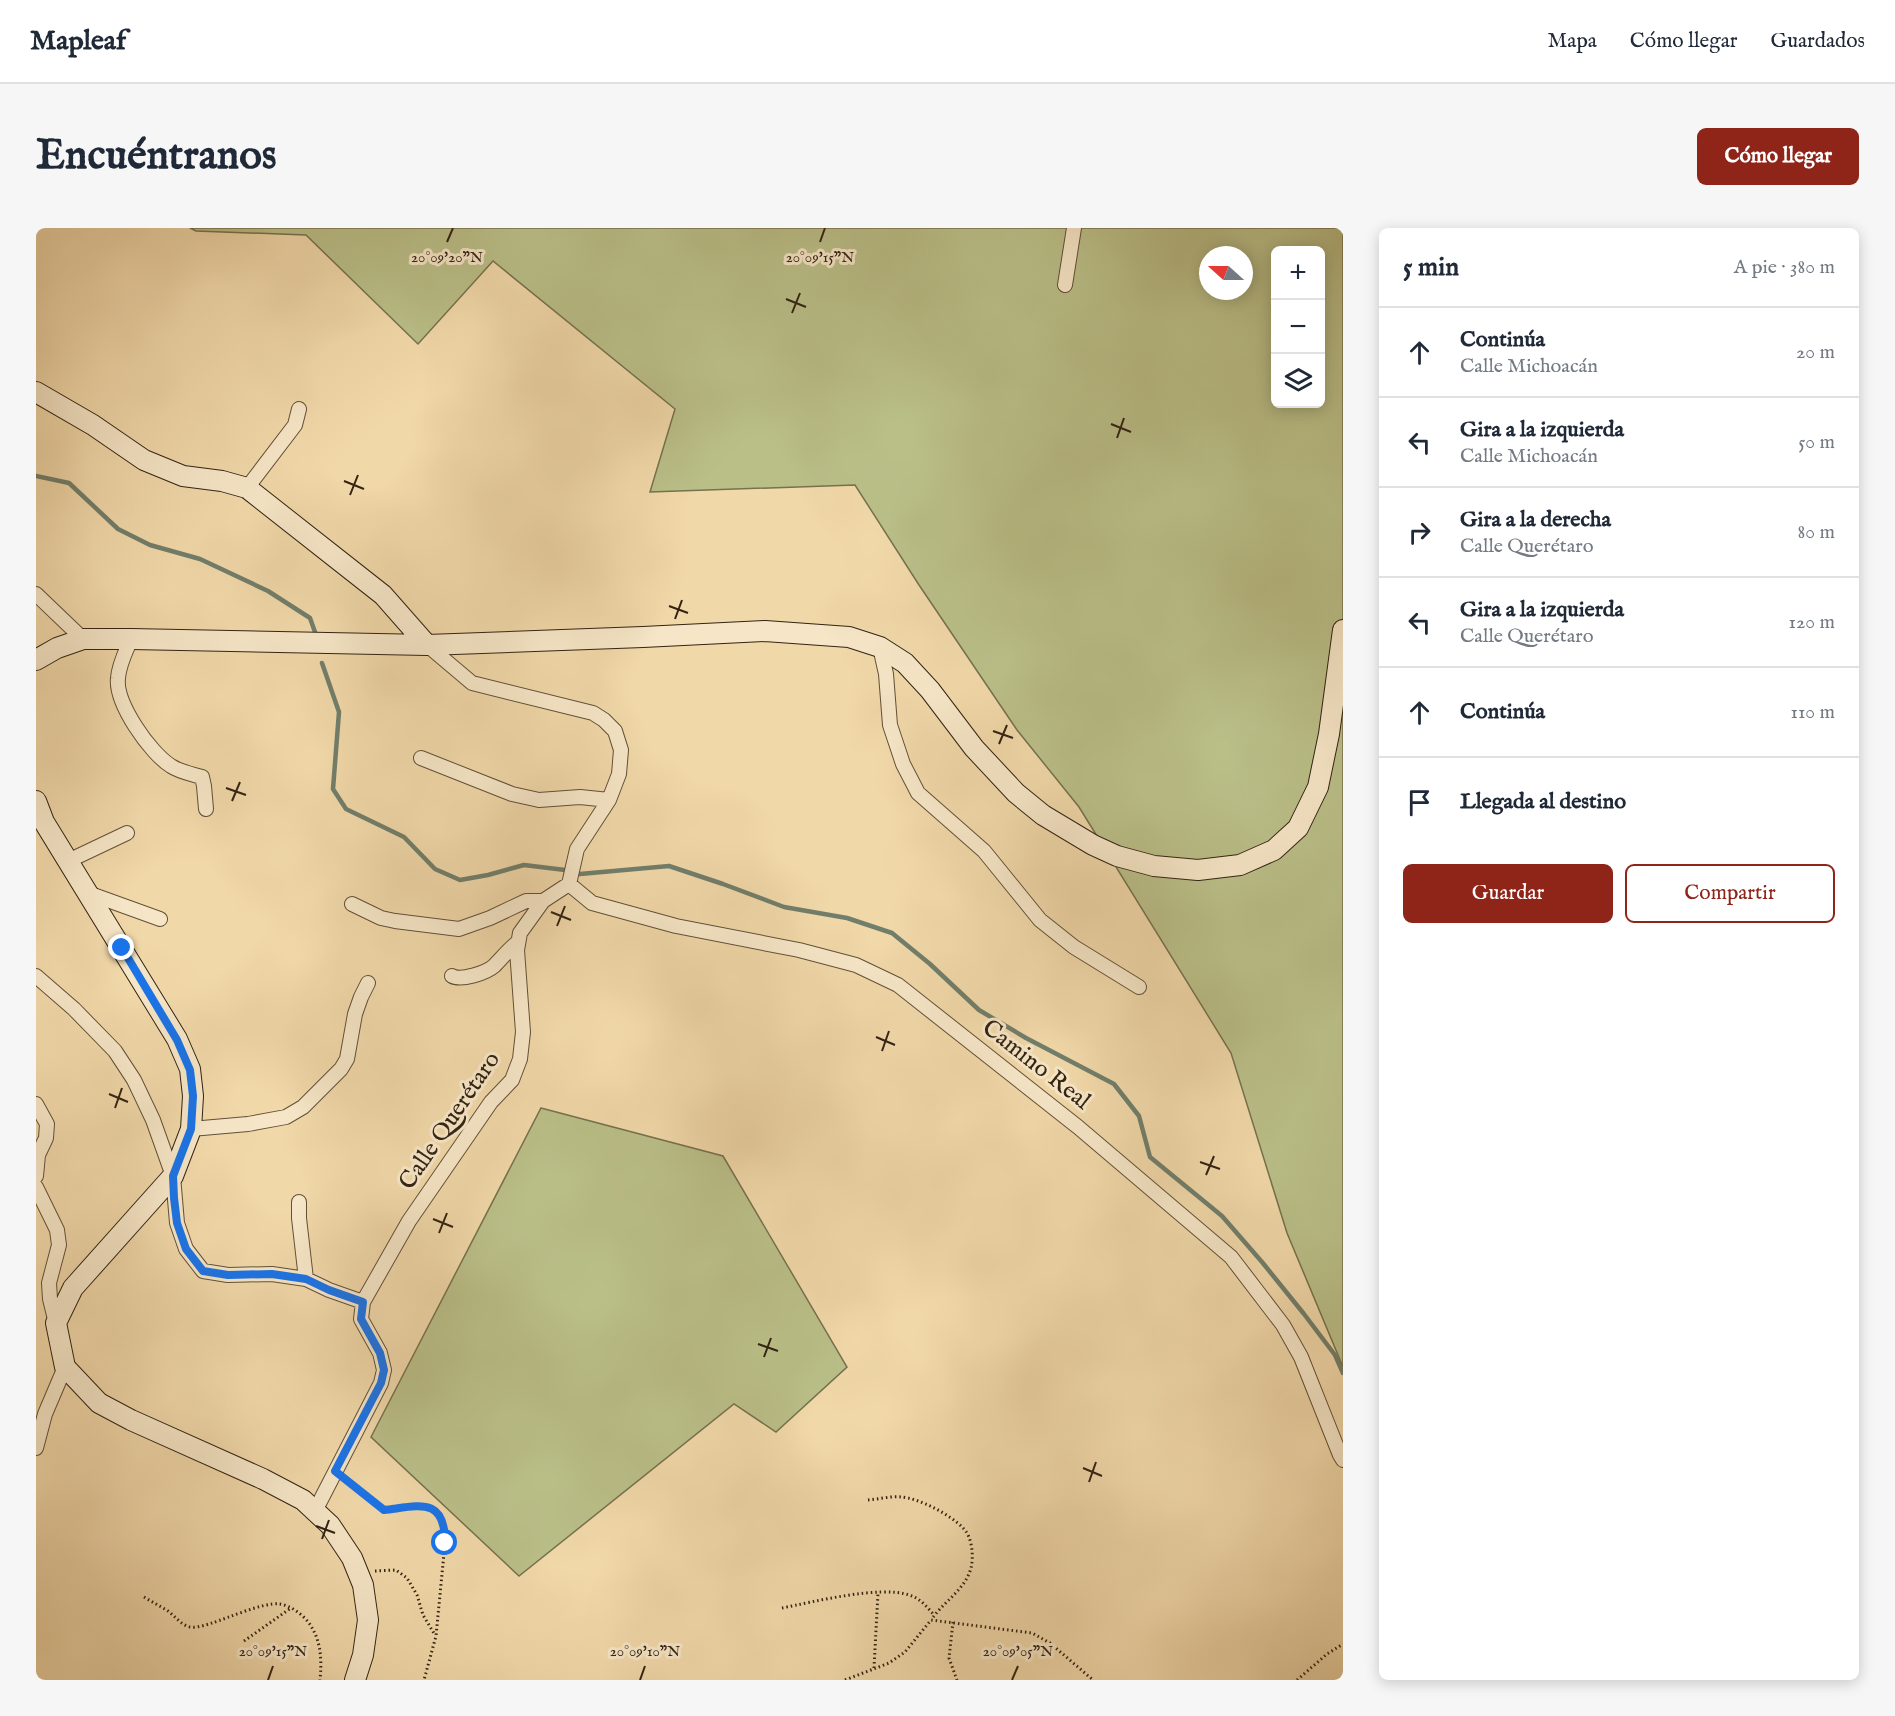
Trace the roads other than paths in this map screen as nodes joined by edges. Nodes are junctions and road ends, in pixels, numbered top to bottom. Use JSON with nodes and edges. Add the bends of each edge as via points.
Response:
{"nodes":[{"id":1,"x":1074,"y":228,"type":"edge"},
{"id":2,"x":1065,"y":285,"type":"dead end"},
{"id":3,"x":36,"y":392,"type":"edge"},
{"id":4,"x":299,"y":410,"type":"dead end"},
{"id":5,"x":247,"y":488,"type":"junction"},
{"id":6,"x":36,"y":594,"type":"edge"},
{"id":7,"x":1343,"y":630,"type":"edge"},
{"id":8,"x":83,"y":639,"type":"junction"},
{"id":9,"x":131,"y":639,"type":"junction"},
{"id":10,"x":427,"y":645,"type":"junction"},
{"id":11,"x":880,"y":647,"type":"junction"},
{"id":12,"x":36,"y":660,"type":"edge"},
{"id":13,"x":420,"y":758,"type":"dead end"},
{"id":14,"x":609,"y":800,"type":"junction"},
{"id":15,"x":36,"y":801,"type":"edge"},
{"id":16,"x":206,"y":809,"type":"dead end"},
{"id":17,"x":40,"y":820,"type":"edge"},
{"id":18,"x":127,"y":832,"type":"dead end"},
{"id":19,"x":68,"y":861,"type":"junction"},
{"id":20,"x":569,"y":884,"type":"junction"},
{"id":21,"x":88,"y":893,"type":"junction"},
{"id":22,"x":543,"y":901,"type":"junction"},
{"id":23,"x":352,"y":904,"type":"dead end"},
{"id":24,"x":160,"y":919,"type":"dead end"},
{"id":25,"x":518,"y":942,"type":"junction"},
{"id":26,"x":36,"y":976,"type":"edge"},
{"id":27,"x":452,"y":976,"type":"dead end"},
{"id":28,"x":369,"y":983,"type":"dead end"},
{"id":29,"x":1139,"y":987,"type":"dead end"},
{"id":30,"x":36,"y":1104,"type":"edge"},
{"id":31,"x":191,"y":1129,"type":"junction"},
{"id":32,"x":36,"y":1176,"type":"edge"},
{"id":33,"x":173,"y":1176,"type":"junction"},
{"id":34,"x":36,"y":1187,"type":"edge"},
{"id":35,"x":299,"y":1202,"type":"dead end"},
{"id":36,"x":306,"y":1279,"type":"junction"},
{"id":37,"x":363,"y":1302,"type":"junction"},
{"id":38,"x":56,"y":1323,"type":"junction"},
{"id":39,"x":65,"y":1367,"type":"junction"},
{"id":40,"x":36,"y":1448,"type":"edge"},
{"id":41,"x":1343,"y":1460,"type":"edge"},
{"id":42,"x":315,"y":1511,"type":"junction"},
{"id":43,"x":355,"y":1680,"type":"edge"}],
"edges":[{"from":1,"to":2,"type":"street"},
{"from":3,"to":5,"type":"main road","via":[[144,460],[183,476]]},
{"from":4,"to":5,"type":"street","via":[[295,425]]},
{"from":5,"to":10,"type":"main road","via":[[383,595]]},
{"from":6,"to":8,"type":"street"},
{"from":7,"to":11,"type":"main road","via":[[1318,787],[1298,828],[1274,850],[1240,865],[1198,870],[1154,866],[1117,856],[1043,815],[1016,794],[974,748],[906,663]]},
{"from":8,"to":9,"type":"main road"},
{"from":8,"to":12,"type":"main road"},
{"from":9,"to":10,"type":"main road"},
{"from":9,"to":16,"type":"street","via":[[117,679],[119,694],[133,724],[155,752],[172,767],[202,777]]},
{"from":10,"to":11,"type":"main road","via":[[765,631],[849,637]]},
{"from":10,"to":14,"type":"street","via":[[472,683],[593,713],[604,720],[615,731],[621,750],[619,774]]},
{"from":11,"to":29,"type":"street","via":[[890,725],[903,765],[918,793],[984,851],[1040,920],[1074,947]]},
{"from":13,"to":14,"type":"street","via":[[512,794],[539,800]]},
{"from":14,"to":20,"type":"street","via":[[577,849]]},
{"from":15,"to":17,"type":"main road"},
{"from":17,"to":19,"type":"main road"},
{"from":18,"to":19,"type":"street"},
{"from":19,"to":21,"type":"main road"},
{"from":20,"to":22,"type":"street","name":"Calle Querétaro"},
{"from":20,"to":41,"type":"street","name":"Camino Real","via":[[592,903],[676,926],[856,965],[898,985],[1078,1127],[1231,1257],[1283,1325],[1301,1357]]},
{"from":21,"to":24,"type":"street"},
{"from":21,"to":31,"type":"main road","via":[[181,1049],[190,1070]]},
{"from":22,"to":23,"type":"street","via":[[526,901],[459,929],[381,918]]},
{"from":22,"to":25,"type":"street","name":"Calle Querétaro"},
{"from":25,"to":27,"type":"street","via":[[492,968],[467,977]]},
{"from":25,"to":37,"type":"street","name":"Calle Querétaro","via":[[523,1032],[520,1059],[512,1080],[490,1102],[409,1221]]},
{"from":26,"to":33,"type":"street","via":[[115,1051],[148,1110]]},
{"from":28,"to":31,"type":"street","via":[[356,1014],[347,1059],[303,1107],[286,1117]]},
{"from":30,"to":32,"type":"street","via":[[47,1124]]},
{"from":31,"to":33,"type":"main road"},
{"from":33,"to":36,"type":"street","via":[[177,1223],[186,1249],[203,1271]]},
{"from":33,"to":38,"type":"main road","via":[[73,1288]]},
{"from":34,"to":38,"type":"street","via":[[57,1230],[59,1245],[49,1283]]},
{"from":35,"to":36,"type":"street"},
{"from":36,"to":37,"type":"street"},
{"from":37,"to":42,"type":"street","via":[[361,1319],[380,1353],[384,1370],[381,1383]]},
{"from":38,"to":39,"type":"main road"},
{"from":39,"to":40,"type":"street"},
{"from":39,"to":42,"type":"main road","via":[[99,1403],[262,1479],[303,1500]]},
{"from":42,"to":43,"type":"main road","via":[[330,1525],[352,1558],[363,1585],[368,1620]]}]}
